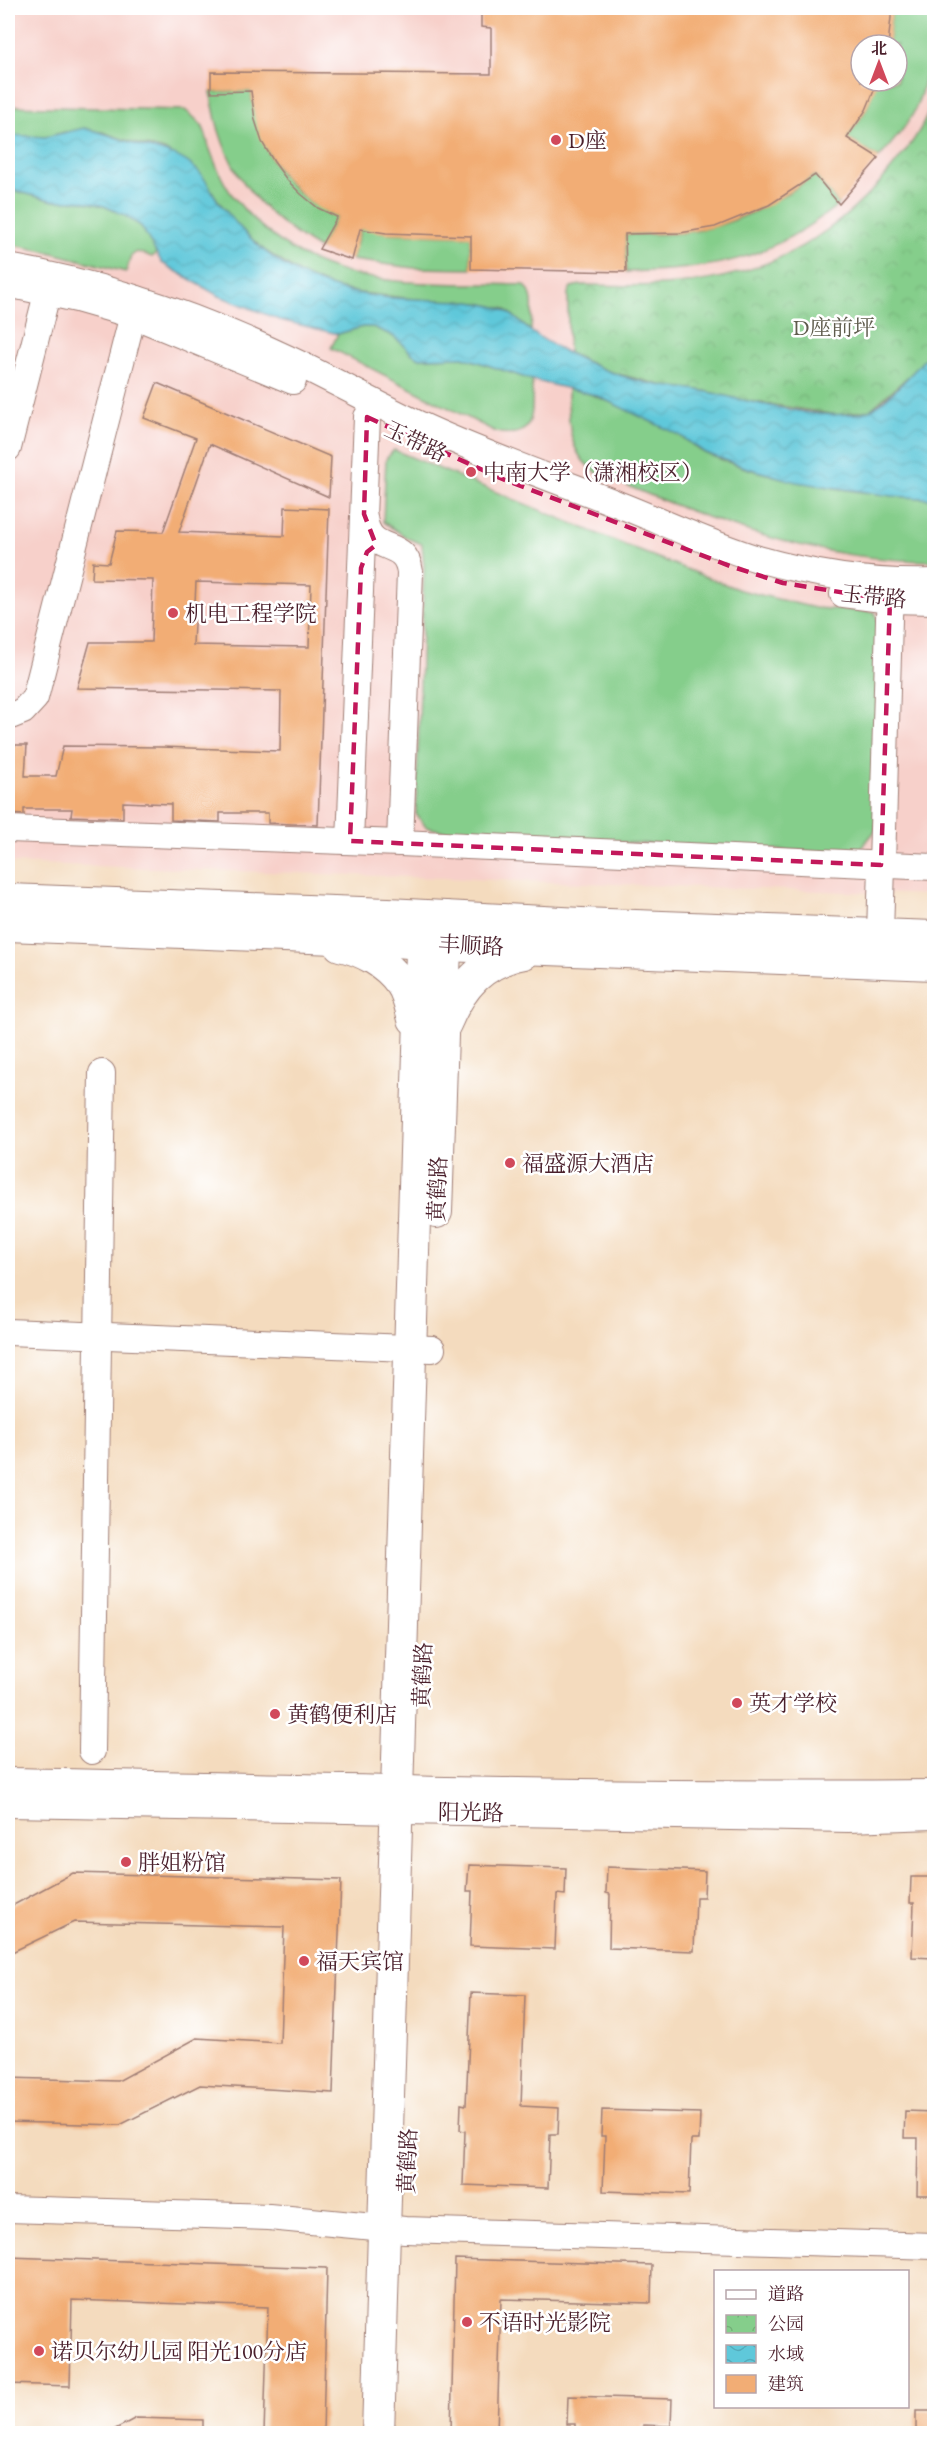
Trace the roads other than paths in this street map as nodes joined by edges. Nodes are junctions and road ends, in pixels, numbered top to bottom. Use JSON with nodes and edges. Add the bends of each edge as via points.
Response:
{"nodes":[{"id":1,"x":8,"y":267,"type":"edge"},
{"id":2,"x":50,"y":283,"type":"junction"},
{"id":3,"x":8,"y":284,"type":"edge"},
{"id":4,"x":135,"y":307,"type":"junction"},
{"id":5,"x":366,"y":417,"type":"junction"},
{"id":6,"x":8,"y":448,"type":"edge"},
{"id":7,"x":364,"y":514,"type":"junction"},
{"id":8,"x":388,"y":546,"type":"junction"},
{"id":9,"x":361,"y":568,"type":"junction"},
{"id":10,"x":934,"y":582,"type":"edge"},
{"id":11,"x":890,"y":590,"type":"junction"},
{"id":12,"x":934,"y":601,"type":"edge"},
{"id":13,"x":8,"y":717,"type":"edge"},
{"id":14,"x":8,"y":829,"type":"edge"},
{"id":15,"x":350,"y":841,"type":"junction"},
{"id":16,"x":400,"y":843,"type":"junction"},
{"id":17,"x":881,"y":865,"type":"junction"},
{"id":18,"x":934,"y":867,"type":"edge"},
{"id":19,"x":8,"y":900,"type":"edge"},
{"id":20,"x":8,"y":924,"type":"edge"},
{"id":21,"x":434,"y":930,"type":"junction"},
{"id":22,"x":880,"y":935,"type":"junction"},
{"id":23,"x":934,"y":937,"type":"edge"},
{"id":24,"x":307,"y":938,"type":"junction"},
{"id":25,"x":553,"y":949,"type":"junction"},
{"id":26,"x":934,"y":964,"type":"edge"},
{"id":27,"x":430,"y":1059,"type":"junction"},
{"id":28,"x":102,"y":1073,"type":"dead end"},
{"id":29,"x":8,"y":1332,"type":"edge"},
{"id":30,"x":98,"y":1334,"type":"junction"},
{"id":31,"x":422,"y":1348,"type":"junction"},
{"id":32,"x":92,"y":1751,"type":"dead end"},
{"id":33,"x":8,"y":1781,"type":"edge"},
{"id":34,"x":934,"y":1793,"type":"edge"},
{"id":35,"x":408,"y":1800,"type":"junction"},
{"id":36,"x":8,"y":1804,"type":"edge"},
{"id":37,"x":934,"y":1816,"type":"edge"},
{"id":38,"x":8,"y":2209,"type":"edge"},
{"id":39,"x":394,"y":2229,"type":"junction"},
{"id":40,"x":934,"y":2246,"type":"edge"},
{"id":41,"x":378,"y":2433,"type":"edge"},
{"id":42,"x":398,"y":2433,"type":"edge"}],
"edges":[{"from":1,"to":2,"type":"street"},
{"from":2,"to":3,"type":"street","name":"玉带路"},
{"from":2,"to":4,"type":"street","name":"玉带路"},
{"from":2,"to":6,"type":"street"},
{"from":4,"to":5,"type":"street","name":"玉带路"},
{"from":4,"to":11,"type":"street","via":[[242,338],[480,451],[706,541],[758,559],[859,579]]},
{"from":4,"to":13,"type":"street","via":[[38,691],[23,711]]},
{"from":5,"to":7,"type":"street"},
{"from":5,"to":11,"type":"street","name":"玉带路","via":[[500,478],[730,566],[783,583]]},
{"from":7,"to":8,"type":"street","via":[[372,539]]},
{"from":7,"to":9,"type":"street"},
{"from":8,"to":9,"type":"street","via":[[366,552]]},
{"from":8,"to":16,"type":"street","via":[[405,556],[410,572]]},
{"from":9,"to":15,"type":"street"},
{"from":10,"to":11,"type":"street"},
{"from":11,"to":12,"type":"street","name":"玉带路"},
{"from":11,"to":17,"type":"street"},
{"from":14,"to":15,"type":"street"},
{"from":15,"to":16,"type":"street"},
{"from":16,"to":17,"type":"street"},
{"from":17,"to":18,"type":"street"},
{"from":17,"to":22,"type":"street"},
{"from":19,"to":21,"type":"main road"},
{"from":20,"to":24,"type":"main road","name":"丰顺路"},
{"from":21,"to":22,"type":"main road"},
{"from":21,"to":24,"type":"main road","name":"丰顺路"},
{"from":21,"to":25,"type":"main road","name":"丰顺路"},
{"from":21,"to":27,"type":"main road","name":"黄鹤路"},
{"from":22,"to":23,"type":"main road"},
{"from":24,"to":27,"type":"main road","via":[[355,948],[389,969],[402,984]]},
{"from":25,"to":26,"type":"main road","name":"丰顺路"},
{"from":25,"to":27,"type":"main road","via":[[516,954],[494,962],[472,978],[457,997]]},
{"from":27,"to":31,"type":"main road","name":"黄鹤路"},
{"from":28,"to":30,"type":"street"},
{"from":29,"to":30,"type":"street"},
{"from":30,"to":31,"type":"street"},
{"from":30,"to":32,"type":"street"},
{"from":31,"to":35,"type":"main road","name":"黄鹤路"},
{"from":33,"to":35,"type":"street","name":"阳光路"},
{"from":34,"to":35,"type":"street","name":"阳光路"},
{"from":35,"to":36,"type":"street","name":"阳光路"},
{"from":35,"to":37,"type":"street","name":"阳光路","via":[[848,1819]]},
{"from":35,"to":39,"type":"main road","name":"黄鹤路"},
{"from":38,"to":39,"type":"street","via":[[268,2217]]},
{"from":39,"to":40,"type":"street"},
{"from":39,"to":41,"type":"main road"},
{"from":39,"to":42,"type":"main road","name":"黄鹤路"}]}
